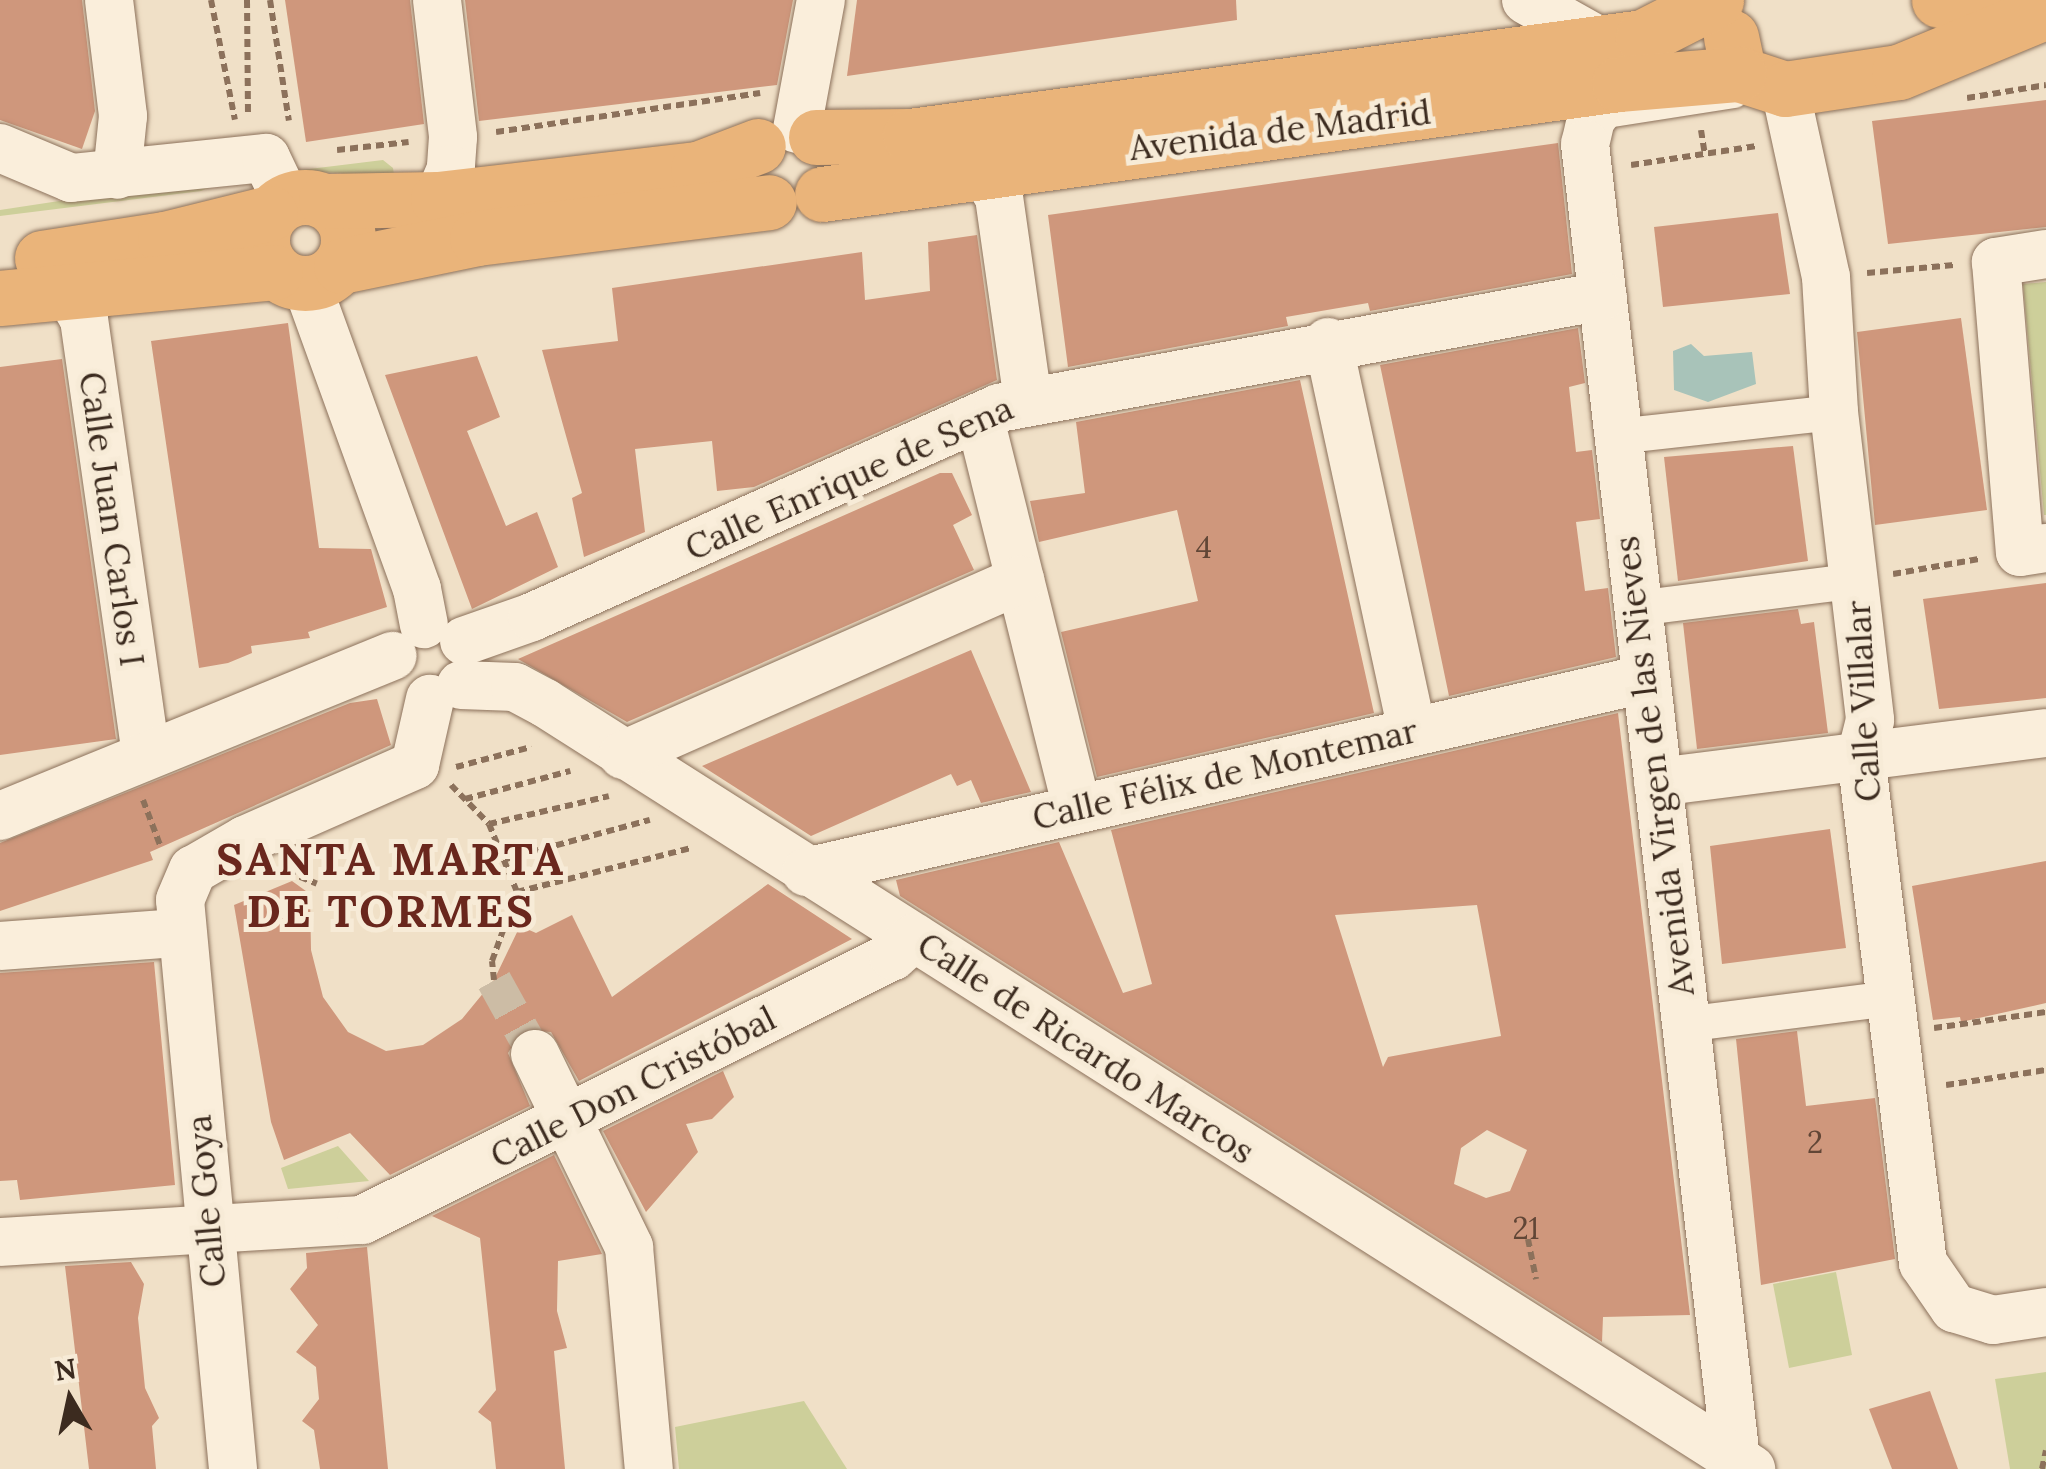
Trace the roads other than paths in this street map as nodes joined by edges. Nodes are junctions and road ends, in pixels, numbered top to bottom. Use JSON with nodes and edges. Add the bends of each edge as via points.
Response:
{"nodes":[{"id":1,"x":110,"y":0,"type":"edge"},
{"id":2,"x":437,"y":0,"type":"edge"},
{"id":3,"x":821,"y":0,"type":"edge"},
{"id":4,"x":1526,"y":0,"type":"edge"},
{"id":5,"x":1716,"y":0,"type":"edge"},
{"id":6,"x":1739,"y":0,"type":"edge"},
{"id":7,"x":1925,"y":0,"type":"edge"},
{"id":8,"x":1938,"y":0,"type":"edge"},
{"id":9,"x":2044,"y":13,"type":"edge"},
{"id":10,"x":1899,"y":72,"type":"junction"},
{"id":11,"x":1769,"y":94,"type":"junction"},
{"id":12,"x":1592,"y":97,"type":"junction"},
{"id":13,"x":784,"y":126,"type":"junction"},
{"id":14,"x":0,"y":148,"type":"edge"},
{"id":15,"x":981,"y":169,"type":"junction"},
{"id":16,"x":117,"y":175,"type":"junction"},
{"id":17,"x":279,"y":186,"type":"junction"},
{"id":18,"x":795,"y":198,"type":"junction"},
{"id":19,"x":438,"y":199,"type":"junction"},
{"id":20,"x":2046,"y":254,"type":"edge"},
{"id":21,"x":0,"y":264,"type":"edge"},
{"id":22,"x":308,"y":274,"type":"junction"},
{"id":23,"x":66,"y":288,"type":"junction"},
{"id":24,"x":1603,"y":296,"type":"junction"},
{"id":25,"x":0,"y":298,"type":"edge"},
{"id":26,"x":1328,"y":342,"type":"junction"},
{"id":27,"x":1028,"y":400,"type":"junction"},
{"id":28,"x":1834,"y":412,"type":"junction"},
{"id":29,"x":980,"y":419,"type":"junction"},
{"id":30,"x":1616,"y":436,"type":"junction"},
{"id":31,"x":2033,"y":550,"type":"edge"},
{"id":32,"x":1020,"y":580,"type":"junction"},
{"id":33,"x":1857,"y":580,"type":"junction"},
{"id":34,"x":1636,"y":608,"type":"junction"},
{"id":35,"x":445,"y":655,"type":"junction"},
{"id":36,"x":1644,"y":679,"type":"junction"},
{"id":37,"x":1412,"y":731,"type":"junction"},
{"id":38,"x":2046,"y":733,"type":"edge"},
{"id":39,"x":146,"y":754,"type":"junction"},
{"id":40,"x":1861,"y":756,"type":"junction"},
{"id":41,"x":612,"y":771,"type":"junction"},
{"id":42,"x":1658,"y":782,"type":"junction"},
{"id":43,"x":1077,"y":809,"type":"junction"},
{"id":44,"x":0,"y":816,"type":"edge"},
{"id":45,"x":806,"y":872,"type":"junction"},
{"id":46,"x":178,"y":933,"type":"junction"},
{"id":47,"x":914,"y":938,"type":"junction"},
{"id":48,"x":0,"y":946,"type":"edge"},
{"id":49,"x":1891,"y":1016,"type":"junction"},
{"id":50,"x":1684,"y":1024,"type":"junction"},
{"id":51,"x":535,"y":1054,"type":"tunnel mouth"},
{"id":52,"x":568,"y":1118,"type":"junction"},
{"id":53,"x":208,"y":1229,"type":"junction"},
{"id":54,"x":0,"y":1242,"type":"edge"},
{"id":55,"x":2046,"y":1312,"type":"edge"},
{"id":56,"x":1730,"y":1445,"type":"edge"},
{"id":57,"x":233,"y":1469,"type":"edge"},
{"id":58,"x":649,"y":1469,"type":"edge"}],
"edges":[{"from":1,"to":16,"type":"street","via":[[123,116]]},
{"from":2,"to":19,"type":"street","via":[[453,137],[451,168]]},
{"from":3,"to":13,"type":"street"},
{"from":4,"to":12,"type":"street"},
{"from":5,"to":12,"type":"highway","name":"Avenida de Madrid","via":[[1643,37]]},
{"from":6,"to":11,"type":"highway","via":[[1730,32]]},
{"from":7,"to":10,"type":"highway","via":[[1928,32]]},
{"from":8,"to":9,"type":"highway"},
{"from":9,"to":10,"type":"highway"},
{"from":10,"to":11,"type":"highway","name":"Avenida de Madrid"},
{"from":11,"to":12,"type":"highway","name":"Avenida de Madrid"},
{"from":11,"to":28,"type":"street","name":"Calle Villalar","via":[[1811,189],[1826,277]]},
{"from":12,"to":13,"type":"highway","name":"Avenida de Madrid","via":[[910,136]]},
{"from":12,"to":15,"type":"highway","name":"Avenida de Madrid"},
{"from":12,"to":24,"type":"street","name":"Avenida Virgen de las Nieves"},
{"from":13,"to":18,"type":"highway","via":[[751,166],[755,186]]},
{"from":13,"to":18,"type":"highway","via":[[828,154],[831,175]]},
{"from":13,"to":19,"type":"highway","name":"Avenida de Madrid","via":[[698,169]]},
{"from":14,"to":16,"type":"street","via":[[71,178]]},
{"from":15,"to":18,"type":"highway","name":"Avenida de Madrid"},
{"from":15,"to":27,"type":"street","via":[[998,197]]},
{"from":16,"to":17,"type":"street"},
{"from":17,"to":19,"type":"highway","name":"Avenida de Madrid"},
{"from":17,"to":21,"type":"highway","name":"Avenida de Madrid","via":[[165,239]]},
{"from":17,"to":22,"type":"highway","via":[[261,233],[263,254]]},
{"from":17,"to":22,"type":"highway","via":[[344,219],[349,242]]},
{"from":18,"to":22,"type":"highway","name":"Avenida de Madrid","via":[[477,238]]},
{"from":20,"to":31,"type":"street","via":[[1996,262]]},
{"from":22,"to":23,"type":"highway","name":"Avenida de Madrid"},
{"from":22,"to":35,"type":"street"},
{"from":23,"to":25,"type":"highway","name":"Avenida de Madrid"},
{"from":23,"to":39,"type":"street","name":"Calle Juan Carlos I","via":[[84,318]]},
{"from":24,"to":26,"type":"street","name":"Calle Enrique de Sena"},
{"from":24,"to":30,"type":"street","name":"Avenida Virgen de las Nieves"},
{"from":26,"to":27,"type":"street","name":"Calle Enrique de Sena"},
{"from":26,"to":37,"type":"street"},
{"from":27,"to":29,"type":"street","name":"Calle Enrique de Sena"},
{"from":28,"to":30,"type":"street"},
{"from":28,"to":33,"type":"street","name":"Calle Villalar"},
{"from":29,"to":32,"type":"street"},
{"from":29,"to":35,"type":"street","name":"Calle Enrique de Sena"},
{"from":30,"to":34,"type":"street","name":"Avenida Virgen de las Nieves"},
{"from":32,"to":41,"type":"street"},
{"from":32,"to":43,"type":"street"},
{"from":33,"to":34,"type":"street"},
{"from":33,"to":40,"type":"street","name":"Calle Villalar","via":[[1870,720]]},
{"from":34,"to":36,"type":"street","name":"Avenida Virgen de las Nieves"},
{"from":35,"to":39,"type":"street","name":"Calle Enrique de Sena"},
{"from":35,"to":41,"type":"street","name":"Calle de Ricardo Marcos","via":[[515,687]]},
{"from":35,"to":46,"type":"street","name":"Calle Goya","via":[[414,765],[193,870],[180,900]]},
{"from":36,"to":37,"type":"street","name":"Calle Félix de Montemar"},
{"from":36,"to":42,"type":"street","name":"Avenida Virgen de las Nieves"},
{"from":37,"to":43,"type":"street","name":"Calle Félix de Montemar"},
{"from":38,"to":40,"type":"street"},
{"from":39,"to":44,"type":"street","name":"Calle Enrique de Sena"},
{"from":40,"to":42,"type":"street"},
{"from":40,"to":49,"type":"street","name":"Calle Villalar"},
{"from":41,"to":45,"type":"street","name":"Calle de Ricardo Marcos"},
{"from":42,"to":50,"type":"street","name":"Avenida Virgen de las Nieves"},
{"from":43,"to":45,"type":"street","name":"Calle Félix de Montemar"},
{"from":45,"to":47,"type":"street","name":"Calle de Ricardo Marcos"},
{"from":46,"to":48,"type":"street"},
{"from":46,"to":53,"type":"street","name":"Calle Goya"},
{"from":47,"to":52,"type":"street","name":"Calle Don Cristóbal","via":[[893,956]]},
{"from":47,"to":56,"type":"street","name":"Calle de Ricardo Marcos"},
{"from":49,"to":50,"type":"street"},
{"from":49,"to":55,"type":"street","name":"Calle Villalar","via":[[1923,1263],[1954,1308],[1994,1320]]},
{"from":50,"to":56,"type":"street","name":"Avenida Virgen de las Nieves"},
{"from":51,"to":52,"type":"street"},
{"from":52,"to":53,"type":"street","name":"Calle Don Cristóbal","via":[[382,1213],[346,1223]]},
{"from":52,"to":58,"type":"street","via":[[629,1247]]},
{"from":53,"to":54,"type":"street","name":"Calle Don Cristóbal"},
{"from":53,"to":57,"type":"street","name":"Calle Goya"}]}
